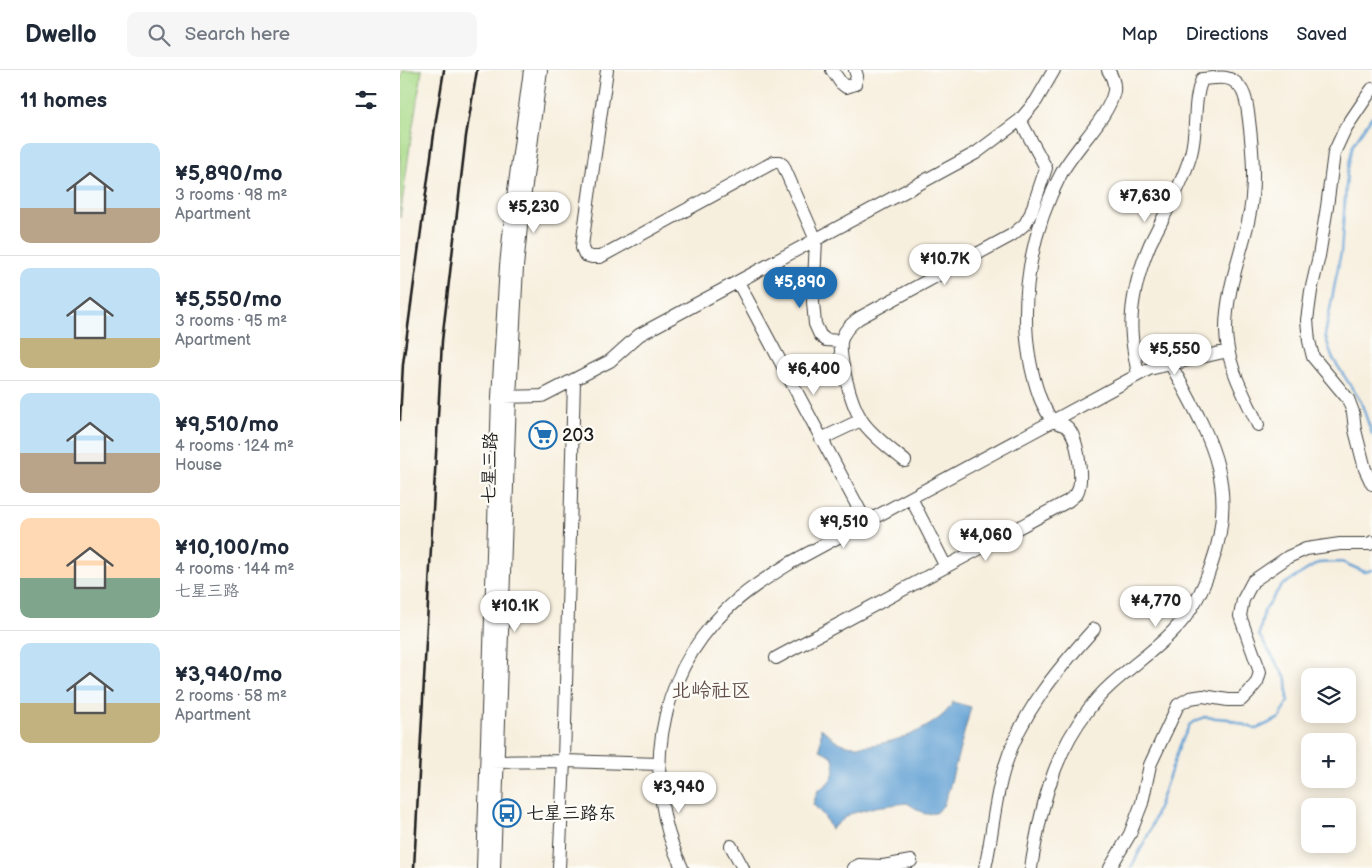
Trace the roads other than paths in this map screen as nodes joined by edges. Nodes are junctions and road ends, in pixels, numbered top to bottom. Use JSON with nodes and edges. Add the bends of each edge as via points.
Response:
{"nodes":[{"id":1,"x":530,"y":70,"type":"edge"},
{"id":2,"x":541,"y":70,"type":"edge"},
{"id":3,"x":606,"y":70,"type":"edge"},
{"id":4,"x":832,"y":70,"type":"edge"},
{"id":5,"x":855,"y":70,"type":"edge"},
{"id":6,"x":1054,"y":70,"type":"edge"},
{"id":7,"x":1108,"y":70,"type":"edge"},
{"id":8,"x":1372,"y":89,"type":"edge"},
{"id":9,"x":1020,"y":120,"type":"junction"},
{"id":10,"x":816,"y":240,"type":"junction"},
{"id":11,"x":738,"y":282,"type":"junction"},
{"id":12,"x":841,"y":341,"type":"junction"},
{"id":13,"x":1228,"y":351,"type":"junction"},
{"id":14,"x":1170,"y":363,"type":"junction"},
{"id":15,"x":1138,"y":375,"type":"junction"},
{"id":16,"x":574,"y":380,"type":"junction"},
{"id":17,"x":504,"y":397,"type":"junction"},
{"id":18,"x":861,"y":420,"type":"junction"},
{"id":19,"x":1052,"y":421,"type":"junction"},
{"id":20,"x":1258,"y":425,"type":"dead end"},
{"id":21,"x":821,"y":439,"type":"junction"},
{"id":22,"x":905,"y":461,"type":"dead end"},
{"id":23,"x":1372,"y":484,"type":"edge"},
{"id":24,"x":911,"y":498,"type":"junction"},
{"id":25,"x":866,"y":522,"type":"junction"},
{"id":26,"x":1372,"y":542,"type":"edge"},
{"id":27,"x":946,"y":568,"type":"junction"},
{"id":28,"x":1094,"y":629,"type":"dead end"},
{"id":29,"x":776,"y":658,"type":"dead end"},
{"id":30,"x":491,"y":761,"type":"junction"},
{"id":31,"x":564,"y":761,"type":"junction"},
{"id":32,"x":659,"y":764,"type":"junction"},
{"id":33,"x":731,"y":846,"type":"dead end"},
{"id":34,"x":911,"y":861,"type":"dead end"},
{"id":35,"x":483,"y":868,"type":"edge"},
{"id":36,"x":494,"y":868,"type":"edge"},
{"id":37,"x":559,"y":868,"type":"edge"},
{"id":38,"x":682,"y":868,"type":"edge"},
{"id":39,"x":743,"y":868,"type":"edge"},
{"id":40,"x":852,"y":868,"type":"edge"},
{"id":41,"x":985,"y":868,"type":"edge"},
{"id":42,"x":1031,"y":868,"type":"edge"},
{"id":43,"x":1110,"y":868,"type":"edge"}],
"edges":[{"from":1,"to":17,"type":"street","name":"七星三路","via":[[511,214]]},
{"from":2,"to":17,"type":"street","name":"七星三路","via":[[522,215]]},
{"from":3,"to":10,"type":"street","via":[[583,238],[585,254],[600,256],[774,162],[783,165]]},
{"from":4,"to":5,"type":"street","via":[[846,87],[855,84]]},
{"from":6,"to":9,"type":"street","via":[[1036,101]]},
{"from":7,"to":19,"type":"street","via":[[1114,85],[1108,107],[1062,174],[1038,232],[1031,259],[1026,317],[1028,345],[1034,378]]},
{"from":8,"to":23,"type":"street","via":[[1334,153],[1307,320],[1313,357],[1348,399],[1365,469]]},
{"from":9,"to":10,"type":"street","via":[[976,153]]},
{"from":9,"to":12,"type":"street","via":[[1046,168],[1025,224],[1012,235],[859,318],[850,324]]},
{"from":10,"to":11,"type":"street"},
{"from":10,"to":12,"type":"street","via":[[815,324],[826,340]]},
{"from":11,"to":16,"type":"street","via":[[639,335],[610,361]]},
{"from":11,"to":21,"type":"street"},
{"from":12,"to":18,"type":"street","via":[[847,384]]},
{"from":13,"to":14,"type":"street"},
{"from":13,"to":15,"type":"street","via":[[1228,301],[1249,220],[1253,164],[1246,100],[1241,88],[1225,77],[1202,80],[1195,102],[1196,123],[1191,154],[1142,266],[1132,316]]},
{"from":13,"to":20,"type":"street","via":[[1232,368]]},
{"from":14,"to":15,"type":"street"},
{"from":14,"to":42,"type":"street","via":[[1219,466],[1223,502],[1222,528],[1216,552],[1190,611],[1173,631],[1100,695],[1075,728],[1045,797]]},
{"from":15,"to":19,"type":"street"},
{"from":16,"to":17,"type":"street","via":[[542,396]]},
{"from":16,"to":31,"type":"street"},
{"from":17,"to":30,"type":"street","name":"七星三路"},
{"from":18,"to":21,"type":"street"},
{"from":18,"to":22,"type":"street"},
{"from":19,"to":24,"type":"street"},
{"from":19,"to":27,"type":"street","via":[[1066,425],[1075,442],[1080,468],[1076,494]]},
{"from":21,"to":25,"type":"street"},
{"from":24,"to":25,"type":"street"},
{"from":24,"to":27,"type":"street"},
{"from":25,"to":32,"type":"street","via":[[749,589],[724,612],[698,645],[673,693],[666,714]]},
{"from":26,"to":43,"type":"street","via":[[1306,549],[1253,581],[1243,600],[1240,616],[1260,672],[1257,682],[1241,700],[1203,696],[1190,698],[1178,705],[1150,765],[1142,802],[1130,834]]},
{"from":27,"to":29,"type":"street"},
{"from":28,"to":41,"type":"street","via":[[1059,668],[1018,733],[997,796]]},
{"from":30,"to":31,"type":"street"},
{"from":30,"to":35,"type":"street","name":"七星三路"},
{"from":30,"to":36,"type":"street","name":"七星三路"},
{"from":31,"to":32,"type":"street"},
{"from":31,"to":37,"type":"street"},
{"from":32,"to":38,"type":"street","via":[[662,808]]},
{"from":33,"to":39,"type":"street"},
{"from":34,"to":40,"type":"street"}]}
